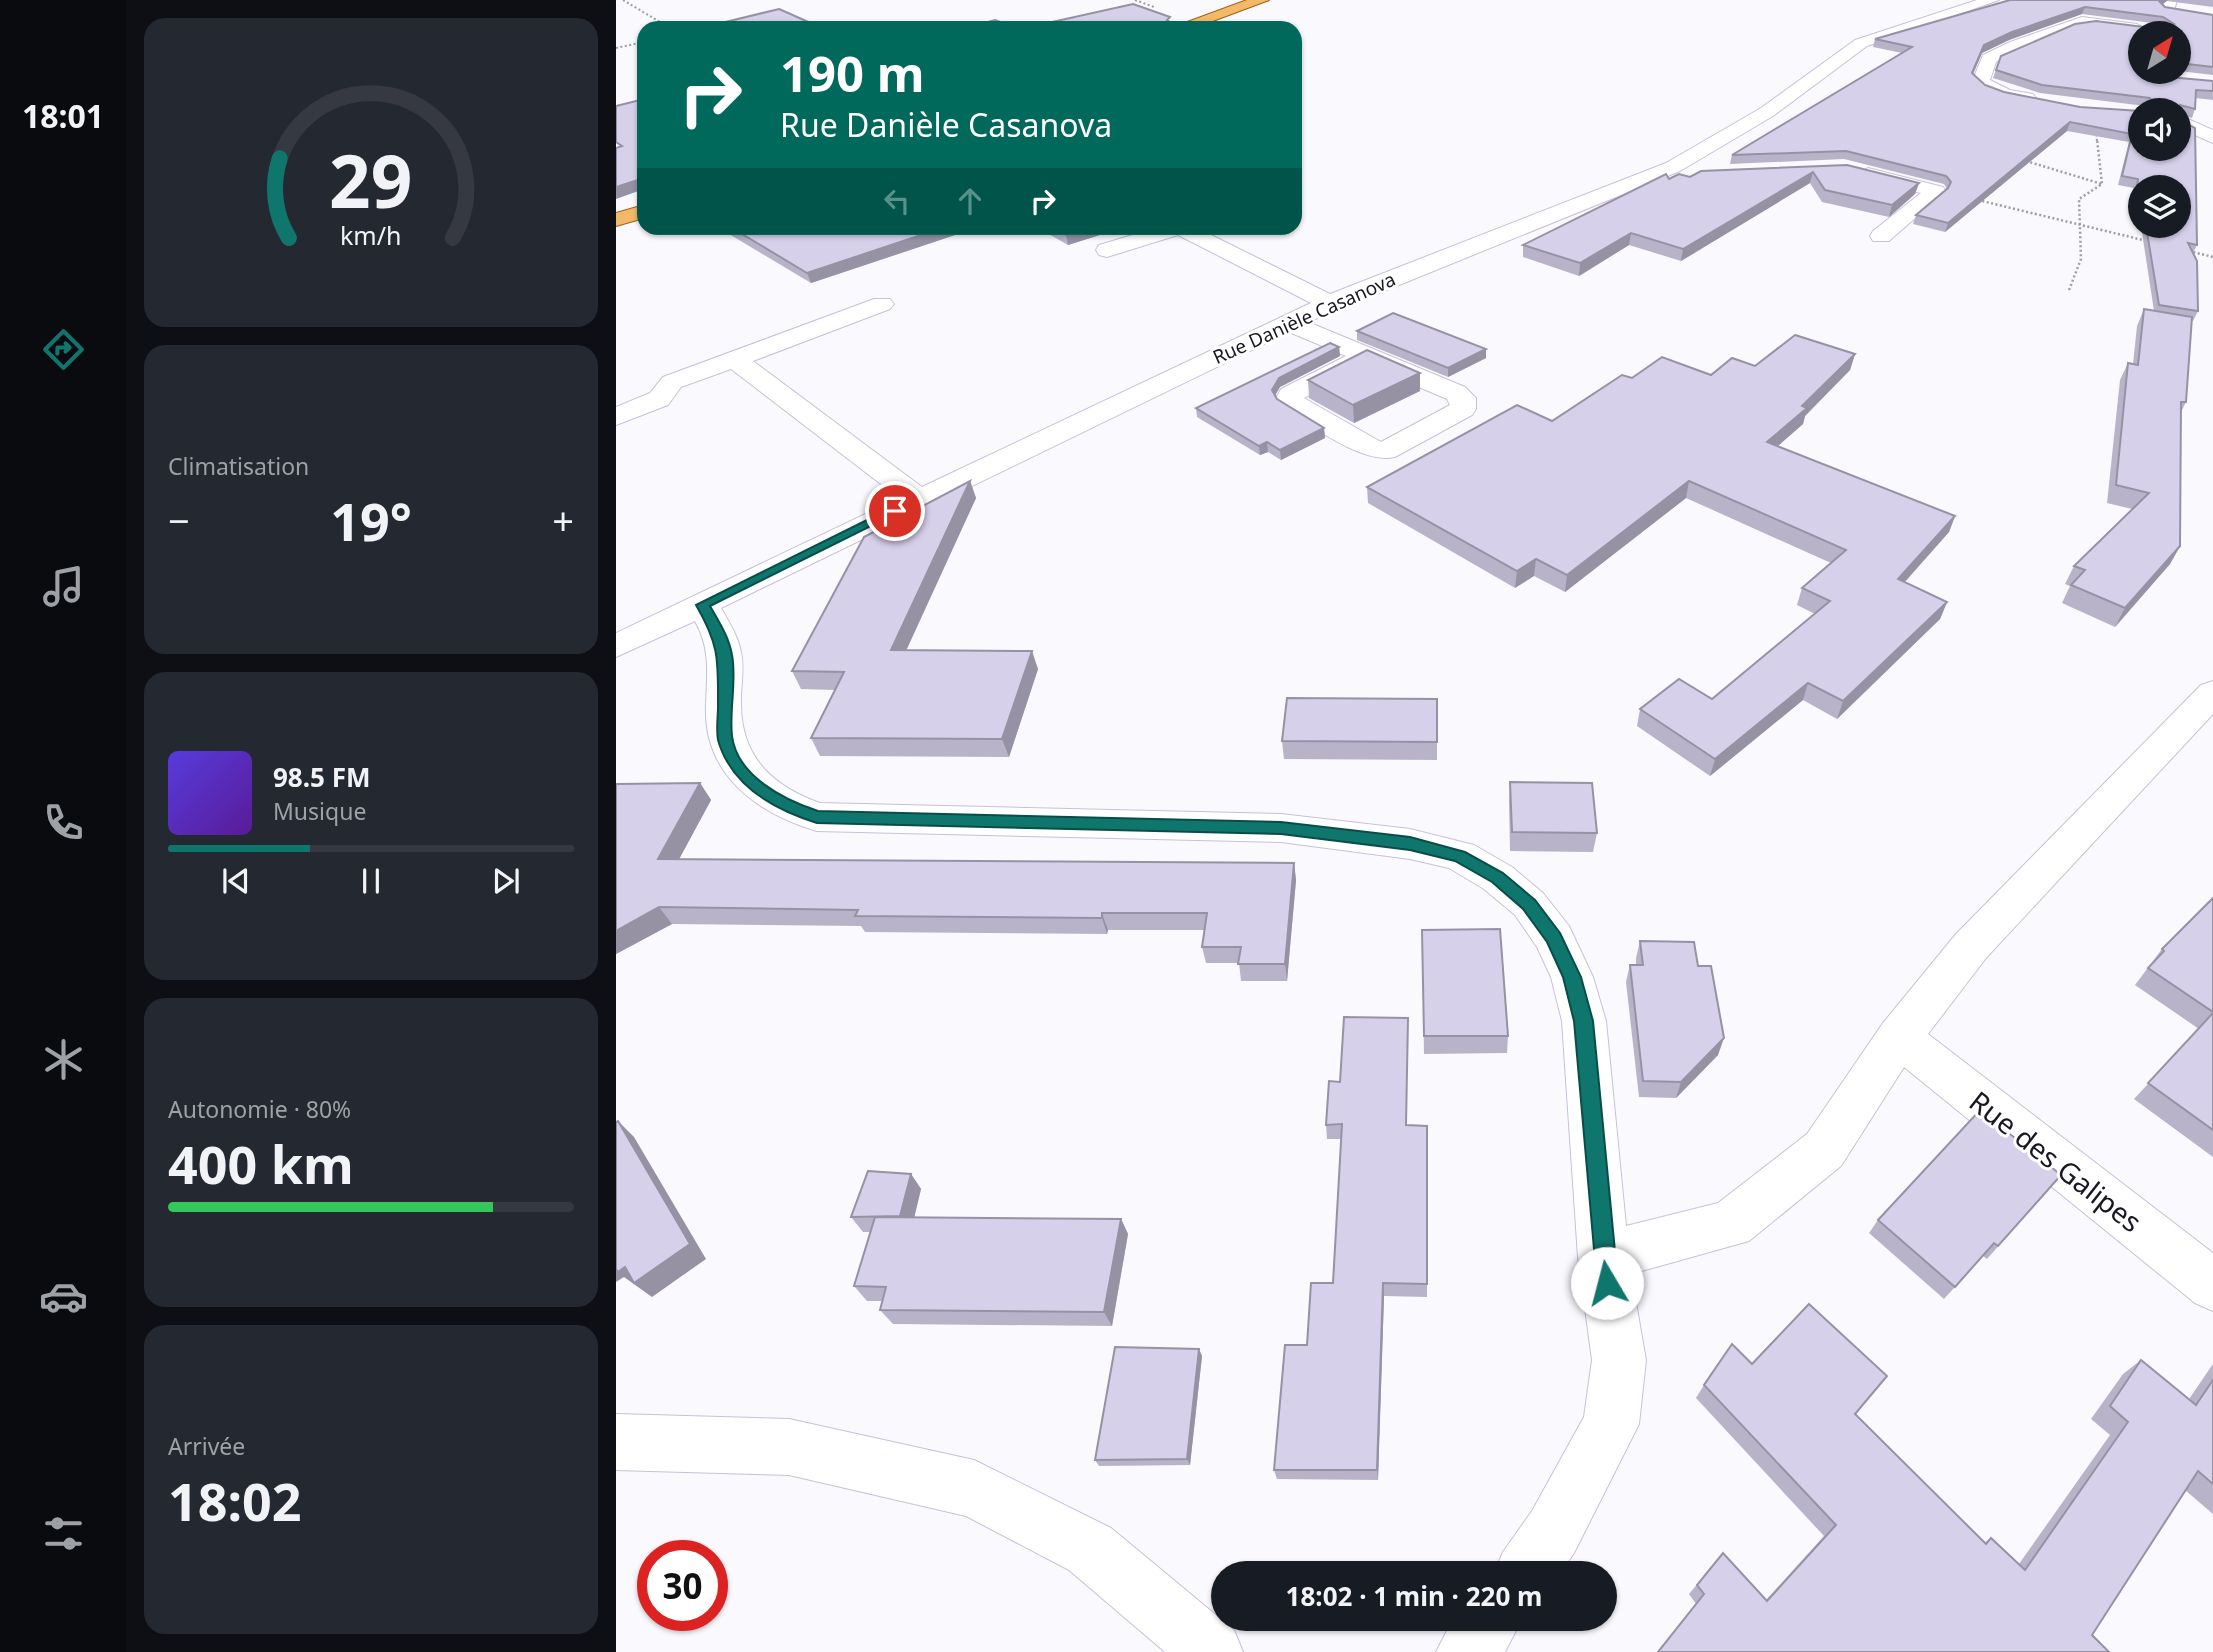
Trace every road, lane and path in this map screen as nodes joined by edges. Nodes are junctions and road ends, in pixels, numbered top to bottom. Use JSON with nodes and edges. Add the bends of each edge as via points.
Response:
{"nodes":[{"id":1,"x":623,"y":0,"type":"edge"},
{"id":2,"x":1262,"y":0,"type":"edge"},
{"id":3,"x":1992,"y":0,"type":"edge"},
{"id":4,"x":658,"y":21,"type":"edge"},
{"id":5,"x":1200,"y":21,"type":"edge"},
{"id":6,"x":2128,"y":28,"type":"edge"},
{"id":7,"x":637,"y":44,"type":"edge"},
{"id":8,"x":616,"y":48,"type":"edge"},
{"id":9,"x":2093,"y":109,"type":"joint"},
{"id":10,"x":2191,"y":127,"type":"edge"},
{"id":11,"x":2213,"y":137,"type":"edge"},
{"id":12,"x":2023,"y":160,"type":"edge"},
{"id":13,"x":1673,"y":167,"type":"junction"},
{"id":14,"x":1844,"y":168,"type":"edge"},
{"id":15,"x":1702,"y":173,"type":"edge"},
{"id":16,"x":2102,"y":184,"type":"junction"},
{"id":17,"x":1937,"y":191,"type":"junction"},
{"id":18,"x":637,"y":213,"type":"edge"},
{"id":19,"x":616,"y":220,"type":"edge"},
{"id":20,"x":2078,"y":224,"type":"junction"},
{"id":21,"x":1156,"y":235,"type":"edge"},
{"id":22,"x":1193,"y":235,"type":"edge"},
{"id":23,"x":1881,"y":236,"type":"dead end"},
{"id":24,"x":2159,"y":244,"type":"edge"},
{"id":25,"x":1107,"y":250,"type":"dead end"},
{"id":26,"x":2186,"y":251,"type":"edge"},
{"id":27,"x":2213,"y":257,"type":"edge"},
{"id":28,"x":2069,"y":290,"type":"dead end"},
{"id":29,"x":1329,"y":303,"type":"junction"},
{"id":30,"x":882,"y":304,"type":"dead end"},
{"id":31,"x":1289,"y":323,"type":"junction"},
{"id":32,"x":1366,"y":355,"type":"junction"},
{"id":33,"x":733,"y":358,"type":"junction"},
{"id":34,"x":616,"y":417,"type":"edge"},
{"id":35,"x":919,"y":499,"type":"junction"},
{"id":36,"x":702,"y":605,"type":"junction"},
{"id":37,"x":616,"y":646,"type":"edge"},
{"id":38,"x":2213,"y":693,"type":"edge"},
{"id":39,"x":1899,"y":1037,"type":"junction"},
{"id":40,"x":1603,"y":1257,"type":"junction"},
{"id":41,"x":2213,"y":1285,"type":"edge"},
{"id":42,"x":616,"y":1442,"type":"edge"},
{"id":43,"x":1532,"y":1561,"type":"edge"},
{"id":44,"x":1482,"y":1631,"type":"edge"},
{"id":45,"x":1212,"y":1652,"type":"edge"},
{"id":46,"x":1467,"y":1652,"type":"edge"}],
"edges":[{"from":1,"to":4,"type":"path"},
{"from":2,"to":5,"type":"main road"},
{"from":3,"to":13,"type":"street","name":"Rue Danièle Casanova","via":[[1861,44],[1767,112]]},
{"from":6,"to":9,"type":"street","via":[[2082,22],[2016,46],[1989,59],[1983,69],[1980,82],[2005,94]]},
{"from":7,"to":8,"type":"path"},
{"from":9,"to":16,"type":"path"},
{"from":10,"to":11,"type":"street"},
{"from":12,"to":16,"type":"path"},
{"from":13,"to":15,"type":"street"},
{"from":13,"to":29,"type":"street","name":"Rue Danièle Casanova"},
{"from":14,"to":17,"type":"street"},
{"from":16,"to":20,"type":"path","via":[[2079,199]]},
{"from":17,"to":20,"type":"path"},
{"from":17,"to":23,"type":"street"},
{"from":18,"to":19,"type":"main road"},
{"from":20,"to":24,"type":"path"},
{"from":20,"to":28,"type":"path","via":[[2081,259]]},
{"from":21,"to":25,"type":"street"},
{"from":22,"to":29,"type":"street"},
{"from":26,"to":27,"type":"path"},
{"from":29,"to":31,"type":"street","name":"Rue Danièle Casanova"},
{"from":30,"to":33,"type":"street"},
{"from":31,"to":32,"type":"street"},
{"from":31,"to":35,"type":"street","name":"Rue Danièle Casanova"},
{"from":32,"to":32,"type":"street","via":[[1288,400],[1375,450],[1385,451],[1463,410],[1463,398],[1456,393]]},
{"from":33,"to":34,"type":"street","via":[[672,382],[659,399]]},
{"from":33,"to":35,"type":"street"},
{"from":35,"to":36,"type":"street","name":"Rue Danièle Casanova"},
{"from":36,"to":37,"type":"street","name":"Rue Danièle Casanova"},
{"from":36,"to":40,"type":"street","via":[[719,633],[725,656],[725,738],[734,759],[753,783],[781,804],[817,817],[1281,828],[1410,844],[1460,856],[1498,878],[1529,904],[1554,938],[1572,977],[1584,1021]]},
{"from":38,"to":39,"type":"street","via":[[1971,946]]},
{"from":39,"to":40,"type":"street","via":[[1824,1150],[1731,1224]]},
{"from":39,"to":41,"type":"street","name":"Rue des Galipes"},
{"from":40,"to":43,"type":"street","via":[[1619,1360],[1611,1424]]},
{"from":42,"to":45,"type":"street","via":[[789,1447],[974,1489],[1090,1549]]},
{"from":44,"to":46,"type":"street"}]}
